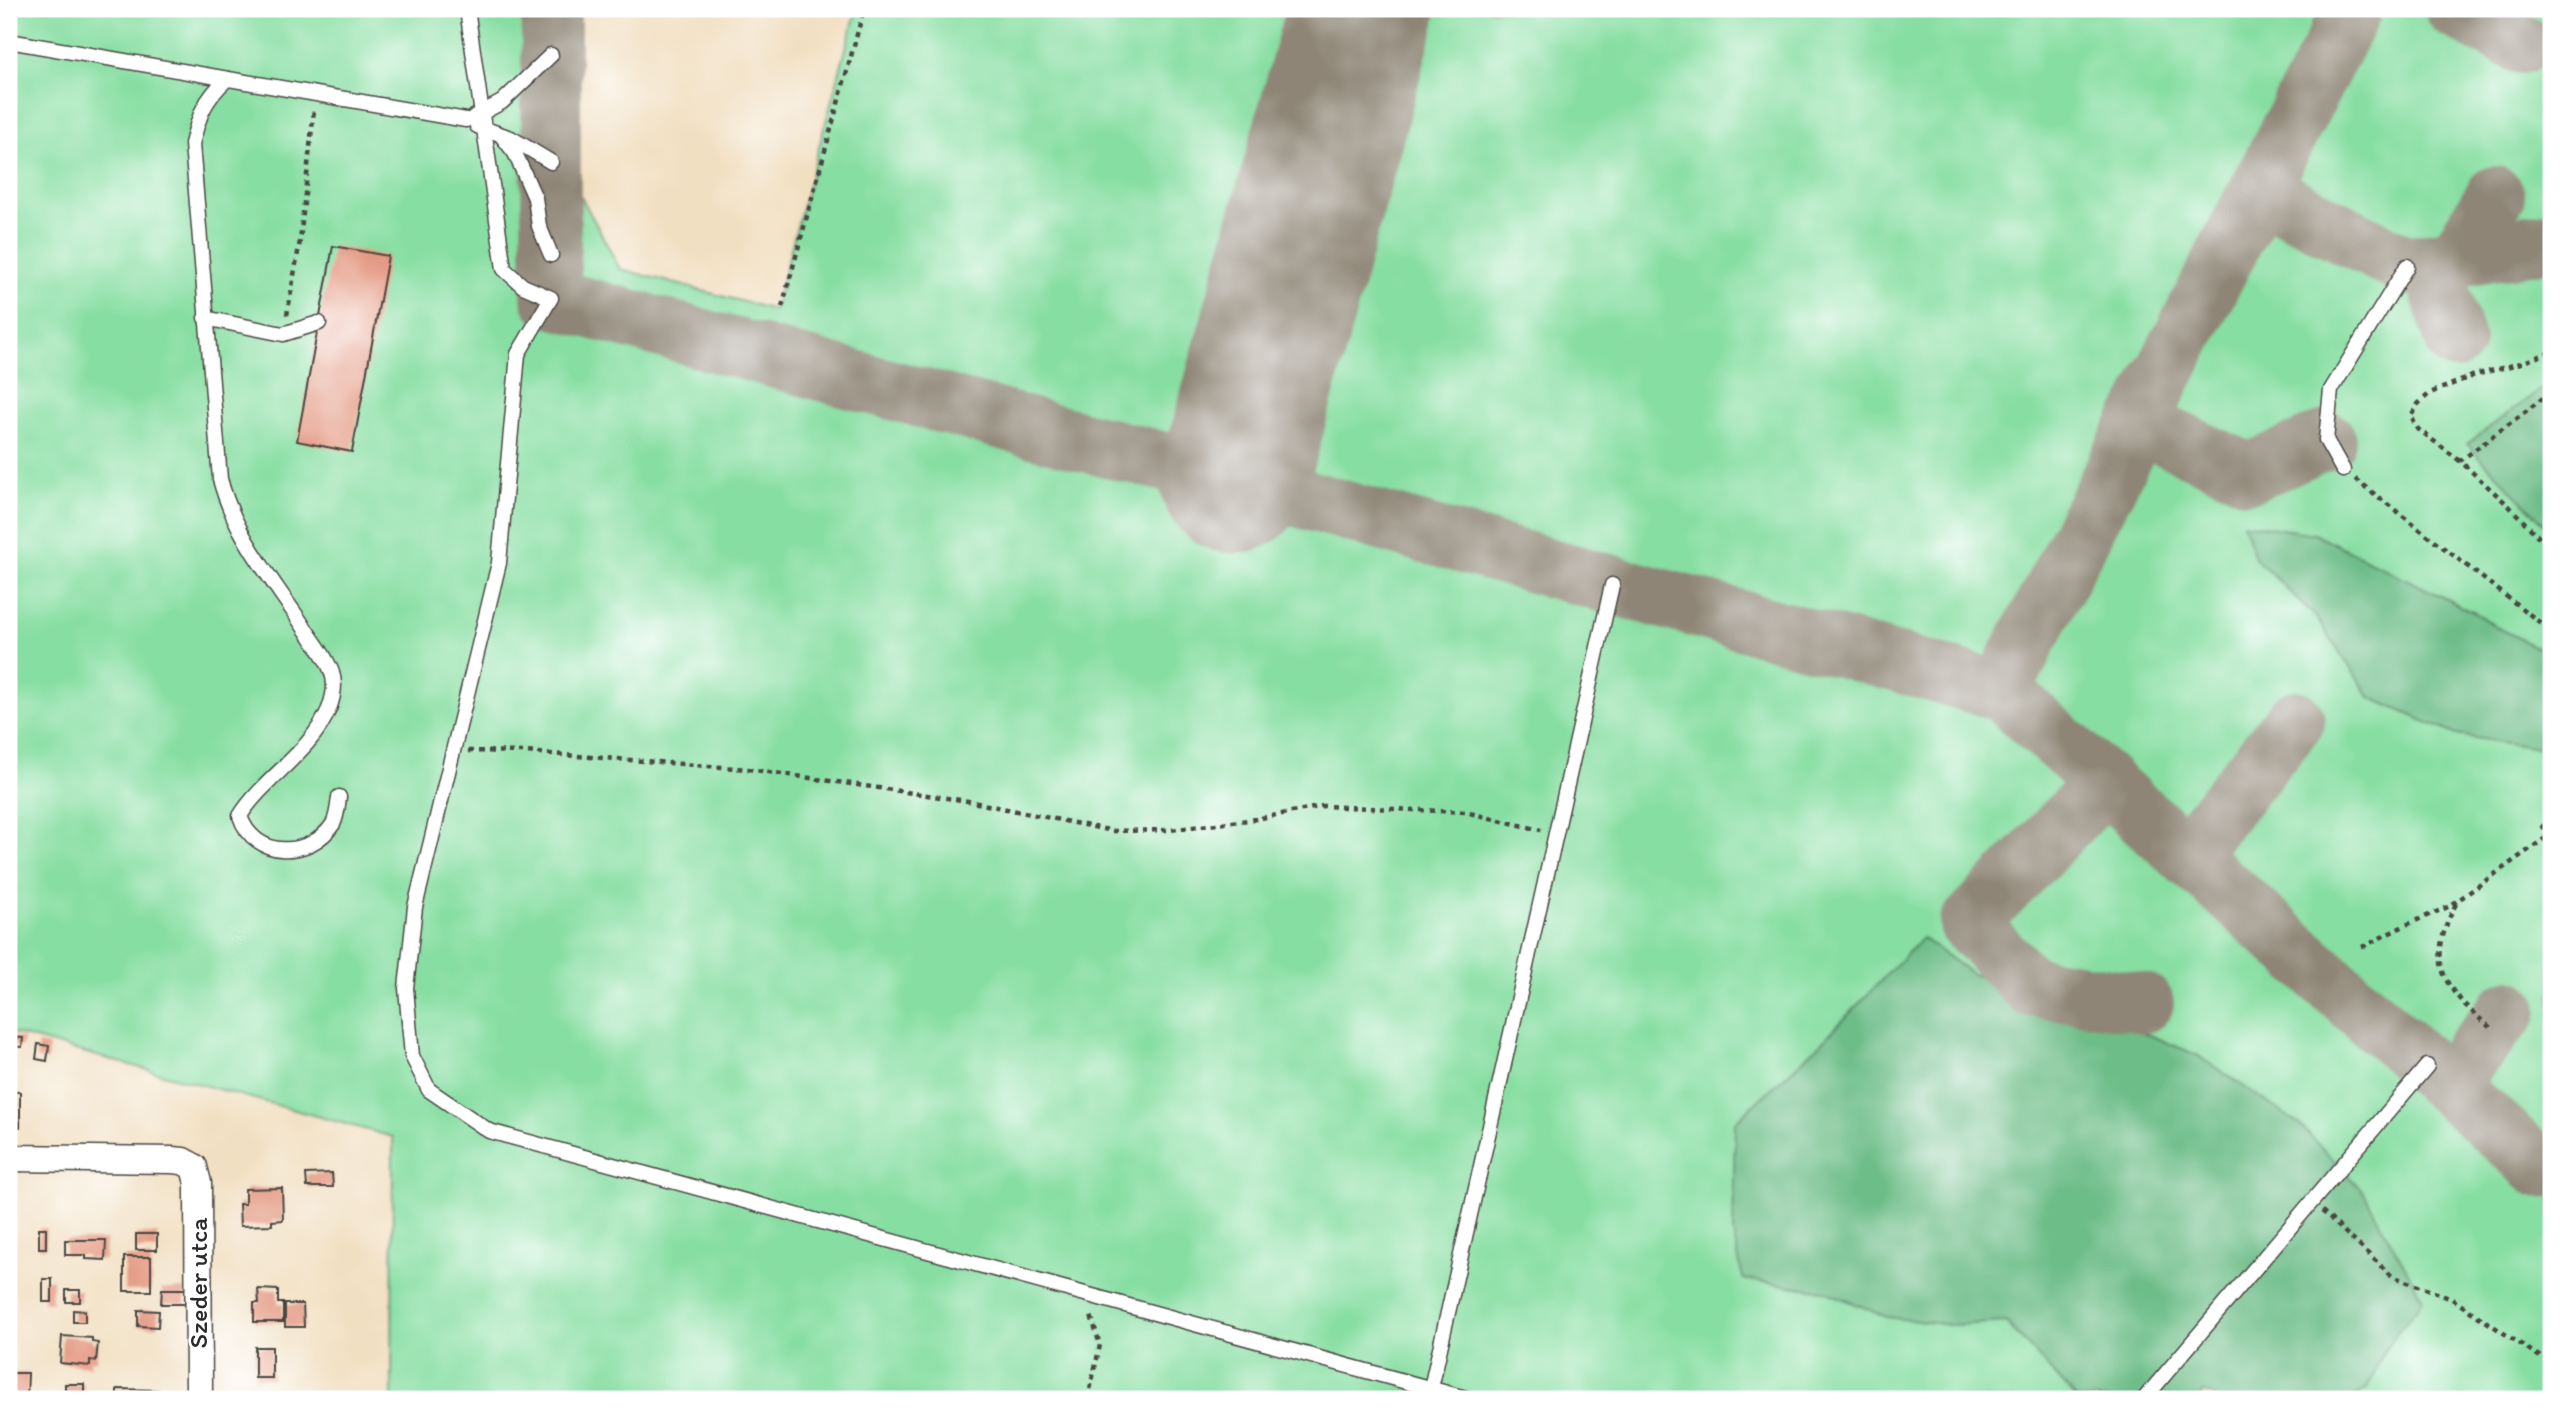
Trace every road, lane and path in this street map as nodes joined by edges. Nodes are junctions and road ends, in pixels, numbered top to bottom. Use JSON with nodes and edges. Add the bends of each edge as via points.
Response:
{"nodes":[{"id":1,"x":467,"y":9,"type":"edge"},
{"id":2,"x":864,"y":9,"type":"edge"},
{"id":3,"x":9,"y":41,"type":"edge"},
{"id":4,"x":551,"y":55,"type":"dead end"},
{"id":5,"x":227,"y":79,"type":"junction"},
{"id":6,"x":316,"y":94,"type":"junction"},
{"id":7,"x":482,"y":121,"type":"junction"},
{"id":8,"x":500,"y":134,"type":"junction"},
{"id":9,"x":551,"y":162,"type":"dead end"},
{"id":10,"x":551,"y":255,"type":"dead end"},
{"id":11,"x":2407,"y":266,"type":"dead end"},
{"id":12,"x":782,"y":307,"type":"dead end"},
{"id":13,"x":205,"y":318,"type":"junction"},
{"id":14,"x":318,"y":323,"type":"dead end"},
{"id":15,"x":283,"y":334,"type":"junction"},
{"id":16,"x":2551,"y":352,"type":"edge"},
{"id":17,"x":2551,"y":392,"type":"edge"},
{"id":18,"x":2460,"y":461,"type":"junction"},
{"id":19,"x":2343,"y":470,"type":"joint"},
{"id":20,"x":2551,"y":550,"type":"edge"},
{"id":21,"x":1612,"y":584,"type":"dead end"},
{"id":22,"x":2551,"y":631,"type":"edge"},
{"id":23,"x":453,"y":751,"type":"junction"},
{"id":24,"x":339,"y":797,"type":"dead end"},
{"id":25,"x":2541,"y":825,"type":"dead end"},
{"id":26,"x":1556,"y":833,"type":"junction"},
{"id":27,"x":2551,"y":834,"type":"edge"},
{"id":28,"x":2458,"y":900,"type":"junction"},
{"id":29,"x":2362,"y":947,"type":"dead end"},
{"id":30,"x":2492,"y":1029,"type":"dead end"},
{"id":31,"x":2427,"y":1066,"type":"dead end"},
{"id":32,"x":9,"y":1158,"type":"edge"},
{"id":33,"x":2312,"y":1201,"type":"junction"},
{"id":34,"x":1082,"y":1293,"type":"junction"},
{"id":35,"x":2551,"y":1364,"type":"edge"},
{"id":36,"x":1431,"y":1388,"type":"junction"},
{"id":37,"x":199,"y":1399,"type":"edge"},
{"id":38,"x":1088,"y":1399,"type":"edge"},
{"id":39,"x":1469,"y":1399,"type":"edge"},
{"id":40,"x":2144,"y":1399,"type":"edge"}],
"edges":[{"from":1,"to":7,"type":"lane"},
{"from":2,"to":12,"type":"path"},
{"from":3,"to":5,"type":"lane"},
{"from":4,"to":7,"type":"lane"},
{"from":5,"to":6,"type":"lane"},
{"from":5,"to":13,"type":"lane","via":[[200,111],[192,144]]},
{"from":6,"to":7,"type":"lane"},
{"from":6,"to":15,"type":"path","via":[[300,241]]},
{"from":7,"to":8,"type":"lane"},
{"from":7,"to":23,"type":"lane","via":[[503,269],[523,286],[551,298],[518,354],[499,563]]},
{"from":8,"to":9,"type":"lane"},
{"from":8,"to":10,"type":"lane","via":[[515,153],[534,198]]},
{"from":11,"to":19,"type":"lane","via":[[2331,390],[2326,440]]},
{"from":13,"to":15,"type":"lane"},
{"from":13,"to":24,"type":"lane","via":[[220,479],[227,507],[250,550],[326,661],[334,689],[313,737],[252,797],[240,816],[257,843],[299,849],[323,835],[335,821]]},
{"from":14,"to":15,"type":"lane"},
{"from":16,"to":18,"type":"path","via":[[2476,375],[2430,393],[2418,404],[2411,416],[2418,429]]},
{"from":17,"to":18,"type":"path"},
{"from":18,"to":20,"type":"path"},
{"from":19,"to":22,"type":"path"},
{"from":21,"to":26,"type":"lane"},
{"from":23,"to":26,"type":"path","via":[[748,768],[968,801],[1113,831],[1182,828],[1323,806],[1465,812]]},
{"from":23,"to":34,"type":"lane","via":[[415,907],[406,988],[412,1056],[429,1090],[489,1131]]},
{"from":25,"to":27,"type":"path"},
{"from":26,"to":36,"type":"lane"},
{"from":27,"to":28,"type":"path"},
{"from":28,"to":29,"type":"path"},
{"from":28,"to":30,"type":"path","via":[[2445,926],[2439,964],[2454,994]]},
{"from":31,"to":33,"type":"lane"},
{"from":32,"to":37,"type":"street","name":"Szeder utca","via":[[172,1160],[194,1167],[198,1183]]},
{"from":33,"to":35,"type":"path","via":[[2392,1276],[2452,1299]]},
{"from":33,"to":40,"type":"lane"},
{"from":34,"to":36,"type":"lane"},
{"from":34,"to":38,"type":"path","via":[[1100,1345]]},
{"from":36,"to":39,"type":"lane"}]}
